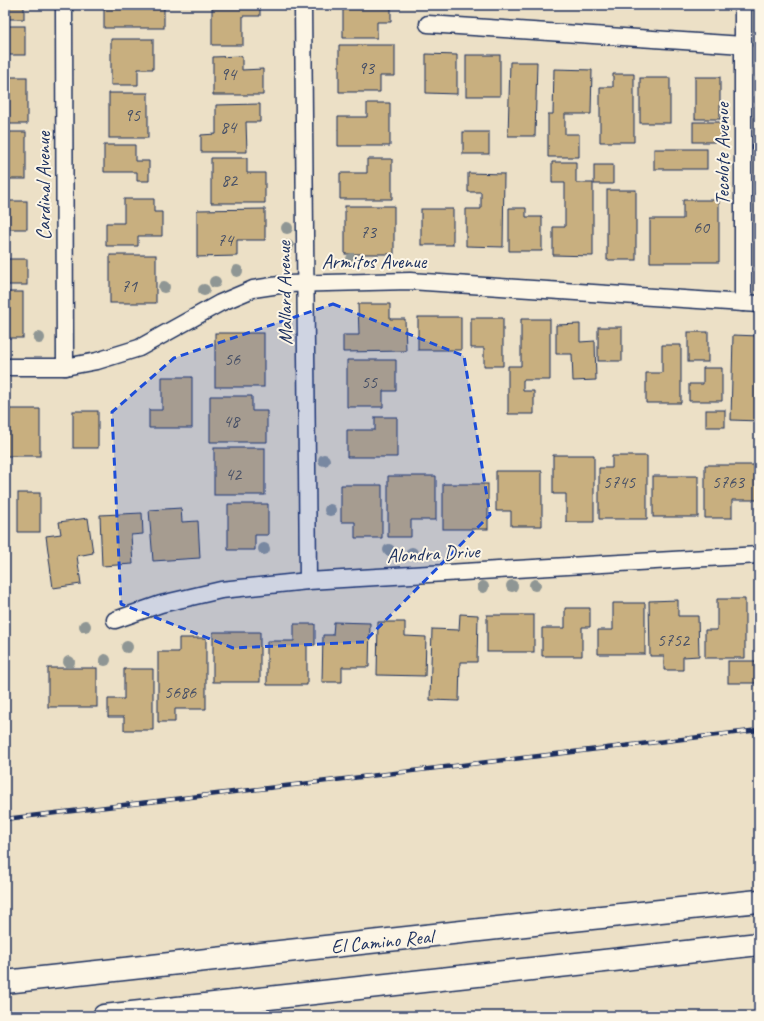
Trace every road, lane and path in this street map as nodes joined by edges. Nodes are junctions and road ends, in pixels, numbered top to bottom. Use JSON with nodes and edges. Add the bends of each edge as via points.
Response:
{"nodes":[{"id":1,"x":64,"y":5,"type":"edge"},
{"id":2,"x":303,"y":5,"type":"edge"},
{"id":3,"x":742,"y":5,"type":"edge"},
{"id":4,"x":428,"y":24,"type":"dead end"},
{"id":5,"x":743,"y":45,"type":"junction"},
{"id":6,"x":305,"y":283,"type":"junction"},
{"id":7,"x":742,"y":303,"type":"junction"},
{"id":8,"x":759,"y":304,"type":"edge"},
{"id":9,"x":5,"y":367,"type":"edge"},
{"id":10,"x":65,"y":367,"type":"junction"},
{"id":11,"x":759,"y":555,"type":"edge"},
{"id":12,"x":308,"y":581,"type":"junction"},
{"id":13,"x":115,"y":620,"type":"dead end"},
{"id":14,"x":759,"y":901,"type":"edge"},
{"id":15,"x":759,"y":944,"type":"edge"},
{"id":16,"x":5,"y":982,"type":"edge"},
{"id":17,"x":104,"y":1016,"type":"edge"}],
"edges":[{"from":1,"to":10,"type":"street","name":"Cardinal Avenue"},
{"from":2,"to":6,"type":"street","name":"Mallard Avenue"},
{"from":3,"to":5,"type":"street","name":"Tecolote Avenue"},
{"from":4,"to":5,"type":"street"},
{"from":5,"to":7,"type":"street","name":"Tecolote Avenue"},
{"from":6,"to":7,"type":"street","name":"Armitos Avenue","via":[[410,281]]},
{"from":6,"to":10,"type":"street","name":"Armitos Avenue","via":[[253,289],[220,302],[139,348],[97,362]]},
{"from":6,"to":12,"type":"street","name":"Mallard Avenue"},
{"from":7,"to":8,"type":"street","name":"Armitos Avenue"},
{"from":9,"to":10,"type":"street","name":"Armitos Avenue"},
{"from":11,"to":12,"type":"street","name":"Alondra Drive"},
{"from":12,"to":13,"type":"street","name":"Alondra Drive","via":[[222,590],[161,604]]},
{"from":14,"to":16,"type":"highway","name":"El Camino Real"},
{"from":15,"to":17,"type":"highway"}]}
